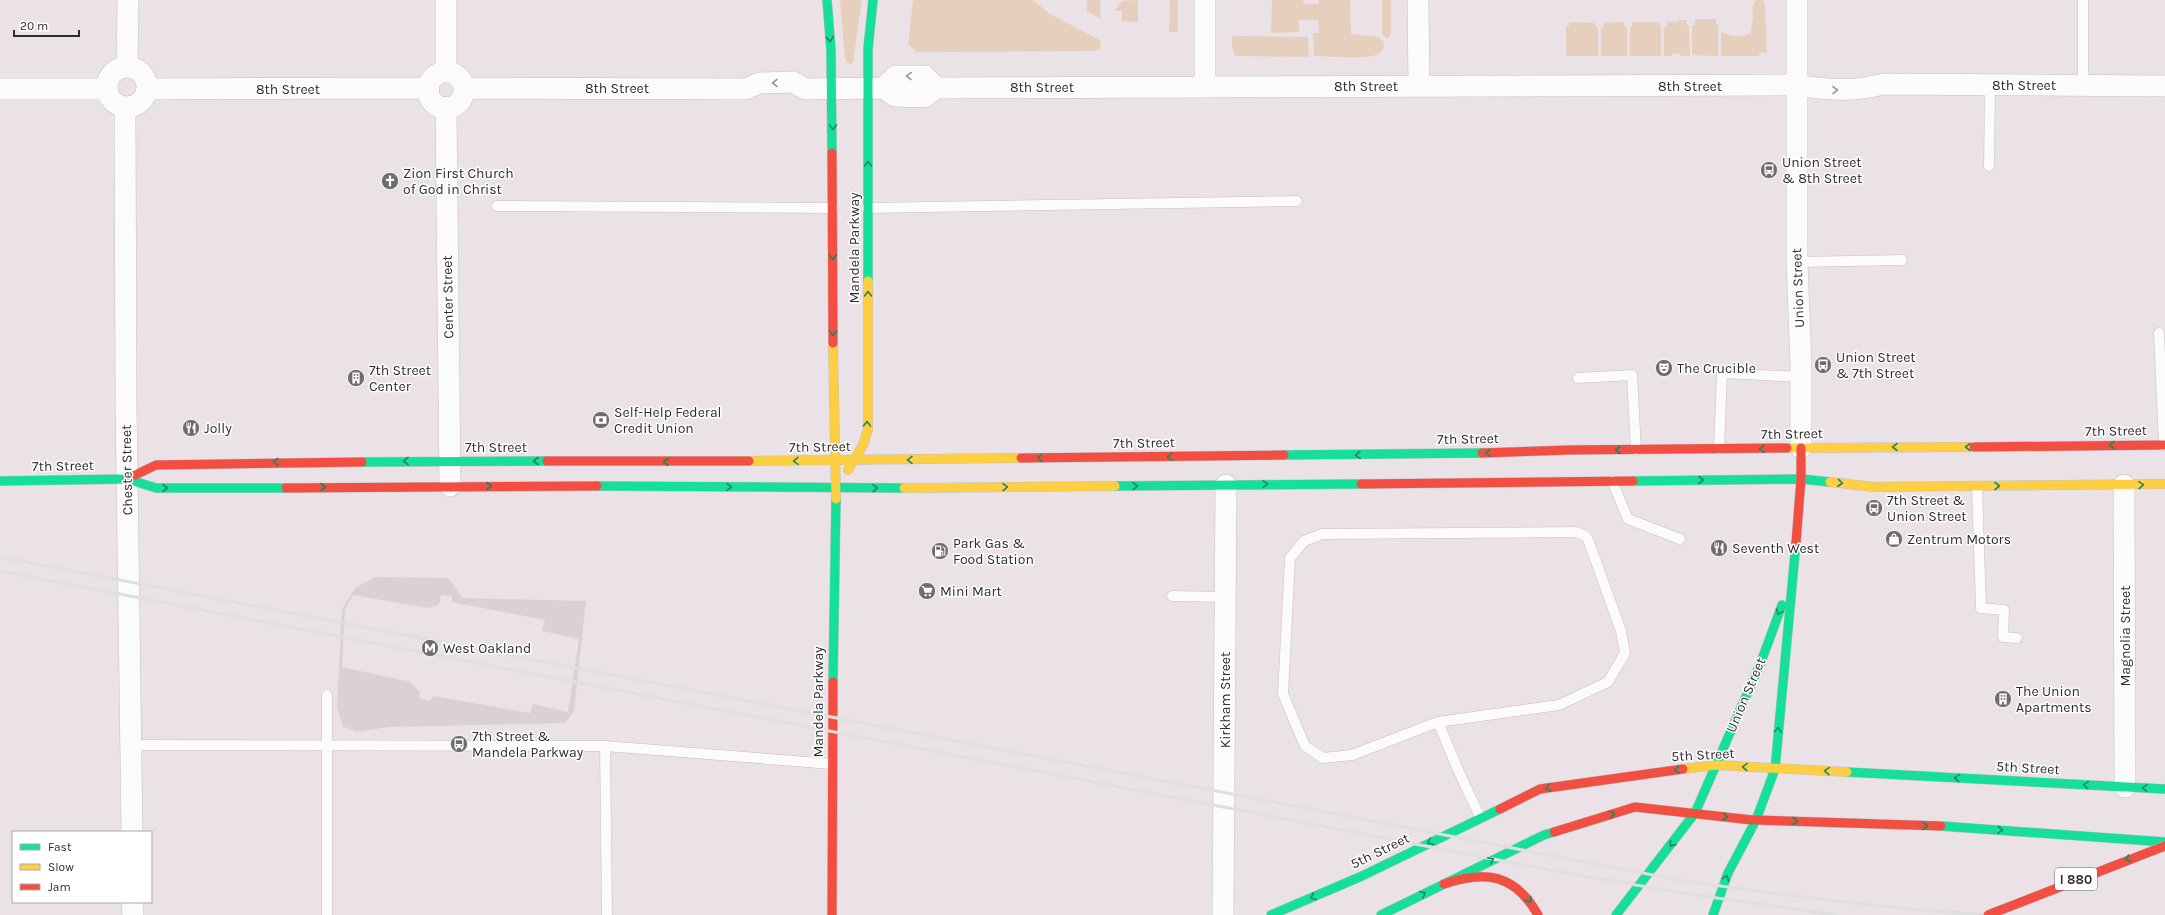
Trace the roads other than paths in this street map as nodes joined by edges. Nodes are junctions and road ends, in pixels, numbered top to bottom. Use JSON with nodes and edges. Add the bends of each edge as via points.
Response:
{"nodes":[{"id":1,"x":128,"y":0,"type":"edge"},
{"id":2,"x":446,"y":0,"type":"edge"},
{"id":3,"x":826,"y":0,"type":"edge"},
{"id":4,"x":873,"y":0,"type":"edge"},
{"id":5,"x":1205,"y":0,"type":"edge"},
{"id":6,"x":1418,"y":0,"type":"edge"},
{"id":7,"x":1797,"y":0,"type":"edge"},
{"id":8,"x":2083,"y":0,"type":"edge"},
{"id":9,"x":126,"y":67,"type":"junction"},
{"id":10,"x":446,"y":72,"type":"junction"},
{"id":11,"x":1990,"y":85,"type":"junction"},
{"id":12,"x":2083,"y":85,"type":"junction"},
{"id":13,"x":1419,"y":86,"type":"junction"},
{"id":14,"x":1796,"y":86,"type":"junction"},
{"id":15,"x":2165,"y":86,"type":"edge"},
{"id":16,"x":1205,"y":87,"type":"junction"},
{"id":17,"x":429,"y":88,"type":"junction"},
{"id":18,"x":464,"y":88,"type":"junction"},
{"id":19,"x":832,"y":88,"type":"junction"},
{"id":20,"x":876,"y":88,"type":"junction"},
{"id":21,"x":0,"y":89,"type":"edge"},
{"id":22,"x":107,"y":89,"type":"junction"},
{"id":23,"x":147,"y":89,"type":"junction"},
{"id":24,"x":125,"y":107,"type":"junction"},
{"id":25,"x":446,"y":107,"type":"junction"},
{"id":26,"x":1989,"y":166,"type":"dead end"},
{"id":27,"x":1297,"y":201,"type":"dead end"},
{"id":28,"x":497,"y":206,"type":"dead end"},
{"id":29,"x":833,"y":208,"type":"junction"},
{"id":30,"x":867,"y":208,"type":"junction"},
{"id":31,"x":1902,"y":260,"type":"dead end"},
{"id":32,"x":1797,"y":262,"type":"junction"},
{"id":33,"x":2159,"y":333,"type":"dead end"},
{"id":34,"x":1802,"y":377,"type":"junction"},
{"id":35,"x":1578,"y":378,"type":"dead end"},
{"id":36,"x":2164,"y":445,"type":"edge"},
{"id":37,"x":1801,"y":448,"type":"junction"},
{"id":38,"x":1718,"y":449,"type":"junction"},
{"id":39,"x":1636,"y":450,"type":"junction"},
{"id":40,"x":855,"y":460,"type":"junction"},
{"id":41,"x":450,"y":461,"type":"junction"},
{"id":42,"x":835,"y":461,"type":"junction"},
{"id":43,"x":127,"y":479,"type":"junction"},
{"id":44,"x":1801,"y":479,"type":"junction"},
{"id":45,"x":0,"y":481,"type":"edge"},
{"id":46,"x":1612,"y":481,"type":"junction"},
{"id":47,"x":2165,"y":484,"type":"edge"},
{"id":48,"x":1226,"y":485,"type":"junction"},
{"id":49,"x":2124,"y":485,"type":"junction"},
{"id":50,"x":450,"y":486,"type":"junction"},
{"id":51,"x":1977,"y":486,"type":"junction"},
{"id":52,"x":836,"y":489,"type":"junction"},
{"id":53,"x":1680,"y":539,"type":"dead end"},
{"id":54,"x":1792,"y":576,"type":"junction"},
{"id":55,"x":1172,"y":596,"type":"dead end"},
{"id":56,"x":1226,"y":597,"type":"junction"},
{"id":57,"x":2017,"y":638,"type":"dead end"},
{"id":58,"x":327,"y":695,"type":"dead end"},
{"id":59,"x":1438,"y":722,"type":"junction"},
{"id":60,"x":131,"y":745,"type":"junction"},
{"id":61,"x":328,"y":745,"type":"junction"},
{"id":62,"x":605,"y":746,"type":"junction"},
{"id":63,"x":832,"y":764,"type":"junction"},
{"id":64,"x":1716,"y":765,"type":"junction"},
{"id":65,"x":1775,"y":768,"type":"junction"},
{"id":66,"x":2125,"y":787,"type":"junction"},
{"id":67,"x":2165,"y":789,"type":"edge"},
{"id":68,"x":1695,"y":813,"type":"junction"},
{"id":69,"x":1480,"y":817,"type":"junction"},
{"id":70,"x":1756,"y":820,"type":"junction"},
{"id":71,"x":132,"y":831,"type":"edge"},
{"id":72,"x":2165,"y":842,"type":"edge"},
{"id":73,"x":2165,"y":846,"type":"edge"},
{"id":74,"x":1444,"y":884,"type":"junction"},
{"id":75,"x":132,"y":903,"type":"edge"},
{"id":76,"x":133,"y":915,"type":"edge"},
{"id":77,"x":327,"y":915,"type":"edge"},
{"id":78,"x":607,"y":915,"type":"edge"},
{"id":79,"x":832,"y":915,"type":"edge"},
{"id":80,"x":1223,"y":915,"type":"edge"},
{"id":81,"x":1271,"y":915,"type":"edge"},
{"id":82,"x":1381,"y":915,"type":"edge"},
{"id":83,"x":1538,"y":915,"type":"edge"},
{"id":84,"x":1616,"y":915,"type":"edge"},
{"id":85,"x":1713,"y":915,"type":"edge"},
{"id":86,"x":1988,"y":915,"type":"edge"}],
"edges":[{"from":1,"to":9,"type":"street"},
{"from":2,"to":10,"type":"street"},
{"from":3,"to":19,"type":"main road","name":"Mandela Parkway","one_way":true},
{"from":4,"to":20,"type":"main road","name":"Mandela Parkway","via":[[868,49]]},
{"from":5,"to":16,"type":"street"},
{"from":6,"to":13,"type":"street"},
{"from":7,"to":14,"type":"street","name":"Union Street"},
{"from":8,"to":12,"type":"lane"},
{"from":9,"to":22,"type":"street","via":[[114,71]]},
{"from":9,"to":23,"type":"street","via":[[133,68],[144,76]]},
{"from":10,"to":17,"type":"street","via":[[436,75]]},
{"from":10,"to":18,"type":"street","via":[[460,78]]},
{"from":11,"to":12,"type":"street","name":"8th Street"},
{"from":11,"to":14,"type":"street","name":"8th Street","via":[[1883,84],[1868,77],[1826,76]]},
{"from":11,"to":26,"type":"lane"},
{"from":12,"to":15,"type":"street","name":"8th Street"},
{"from":13,"to":14,"type":"street","name":"8th Street"},
{"from":13,"to":16,"type":"street","name":"8th Street"},
{"from":14,"to":32,"type":"street","name":"Union Street"},
{"from":16,"to":20,"type":"street","name":"8th Street","via":[[936,88],[925,76],[896,76]]},
{"from":17,"to":23,"type":"street","name":"8th Street"},
{"from":17,"to":25,"type":"street","via":[[431,99],[436,104]]},
{"from":18,"to":19,"type":"street","name":"8th Street","via":[[746,88],[757,97],[794,96],[805,89]]},
{"from":18,"to":25,"type":"street","via":[[461,100]]},
{"from":19,"to":20,"type":"street","name":"8th Street"},
{"from":19,"to":29,"type":"main road","name":"Mandela Parkway","one_way":true},
{"from":30,"to":20,"type":"main road","name":"Mandela Parkway","one_way":true},
{"from":21,"to":22,"type":"street"},
{"from":22,"to":24,"type":"street","via":[[110,99]]},
{"from":23,"to":24,"type":"street","via":[[142,100]]},
{"from":24,"to":43,"type":"street","name":"Chester Street"},
{"from":25,"to":41,"type":"street","name":"Center Street"},
{"from":27,"to":30,"type":"lane"},
{"from":28,"to":29,"type":"lane"},
{"from":29,"to":42,"type":"main road","name":"Mandela Parkway","one_way":true},
{"from":40,"to":30,"type":"main road","name":"Mandela Parkway","one_way":true,"via":[[868,429]]},
{"from":31,"to":32,"type":"lane"},
{"from":32,"to":34,"type":"street","name":"Union Street"},
{"from":33,"to":36,"type":"lane"},
{"from":34,"to":37,"type":"street","name":"Union Street"},
{"from":34,"to":38,"type":"lane","via":[[1722,373]]},
{"from":35,"to":39,"type":"lane","via":[[1632,375]]},
{"from":36,"to":37,"type":"main road","name":"7th Street","one_way":true},
{"from":37,"to":38,"type":"main road","name":"7th Street","one_way":true},
{"from":37,"to":44,"type":"main road","name":"Union Street"},
{"from":38,"to":39,"type":"main road","name":"7th Street"},
{"from":39,"to":40,"type":"main road","name":"7th Street","one_way":true},
{"from":40,"to":42,"type":"main road","name":"7th Street"},
{"from":40,"to":52,"type":"main road","name":"Mandela Parkway"},
{"from":42,"to":41,"type":"main road","name":"7th Street","one_way":true},
{"from":41,"to":43,"type":"main road","name":"7th Street","one_way":true,"via":[[156,465]]},
{"from":41,"to":50,"type":"street","name":"Center Street"},
{"from":42,"to":52,"type":"main road","name":"Mandela Parkway"},
{"from":43,"to":45,"type":"main road","name":"7th Street"},
{"from":43,"to":50,"type":"main road","name":"7th Street","one_way":true,"via":[[156,488]]},
{"from":43,"to":60,"type":"street","name":"Chester Street"},
{"from":46,"to":44,"type":"main road","name":"7th Street","one_way":true},
{"from":44,"to":51,"type":"main road","name":"7th Street","one_way":true,"via":[[1874,487]]},
{"from":44,"to":54,"type":"main road","name":"Union Street"},
{"from":48,"to":46,"type":"main road","name":"7th Street","one_way":true},
{"from":46,"to":53,"type":"lane","via":[[1628,519]]},
{"from":49,"to":47,"type":"main road","name":"7th Street","one_way":true},
{"from":52,"to":48,"type":"main road","name":"7th Street","one_way":true},
{"from":48,"to":56,"type":"street","name":"Kirkham Street"},
{"from":51,"to":49,"type":"main road","name":"7th Street","one_way":true},
{"from":49,"to":66,"type":"street","name":"Magnolia Street"},
{"from":50,"to":52,"type":"main road","name":"7th Street","one_way":true},
{"from":51,"to":57,"type":"lane","via":[[1981,608],[2004,610],[2003,637]]},
{"from":52,"to":63,"type":"main road","name":"Mandela Parkway"},
{"from":54,"to":64,"type":"main road","name":"Union Street","one_way":true,"via":[[1761,662]]},
{"from":65,"to":54,"type":"main road","name":"Union Street","one_way":true},
{"from":55,"to":56,"type":"lane"},
{"from":56,"to":80,"type":"street","name":"Kirkham Street"},
{"from":58,"to":61,"type":"lane"},
{"from":59,"to":59,"type":"lane","via":[[1352,755],[1323,758],[1305,746],[1283,694],[1290,558],[1304,541],[1322,534],[1576,532],[1586,536],[1620,631],[1625,653],[1608,682],[1558,705]]},
{"from":59,"to":69,"type":"lane"},
{"from":60,"to":61,"type":"lane"},
{"from":60,"to":71,"type":"street","name":"Chester Street"},
{"from":61,"to":62,"type":"lane"},
{"from":61,"to":77,"type":"lane"},
{"from":62,"to":63,"type":"lane"},
{"from":62,"to":78,"type":"lane"},
{"from":63,"to":79,"type":"main road","name":"Mandela Parkway"},
{"from":65,"to":64,"type":"main road","name":"5th Street","one_way":true},
{"from":64,"to":68,"type":"main road","name":"Union Street"},
{"from":64,"to":69,"type":"main road","name":"5th Street","one_way":true,"via":[[1540,789]]},
{"from":66,"to":65,"type":"main road","name":"5th Street","one_way":true},
{"from":65,"to":70,"type":"main road","name":"Union Street"},
{"from":67,"to":66,"type":"main road","name":"5th Street","one_way":true},
{"from":68,"to":70,"type":"main road","one_way":true},
{"from":74,"to":68,"type":"main road","one_way":true,"via":[[1544,835],[1635,808]]},
{"from":68,"to":84,"type":"main road","name":"Union Street","one_way":true},
{"from":69,"to":81,"type":"main road","name":"5th Street","one_way":true,"via":[[1362,876]]},
{"from":70,"to":72,"type":"main road","one_way":true,"via":[[1961,827]]},
{"from":85,"to":70,"type":"main road","name":"Union Street","one_way":true,"via":[[1728,872]]},
{"from":73,"to":86,"type":"main road","number":"I 880","one_way":true,"bridge":true},
{"from":82,"to":74,"type":"main road","one_way":true},
{"from":74,"to":83,"type":"main road","one_way":true,"via":[[1476,875],[1505,880],[1528,899]]},
{"from":75,"to":76,"type":"street"}]}
